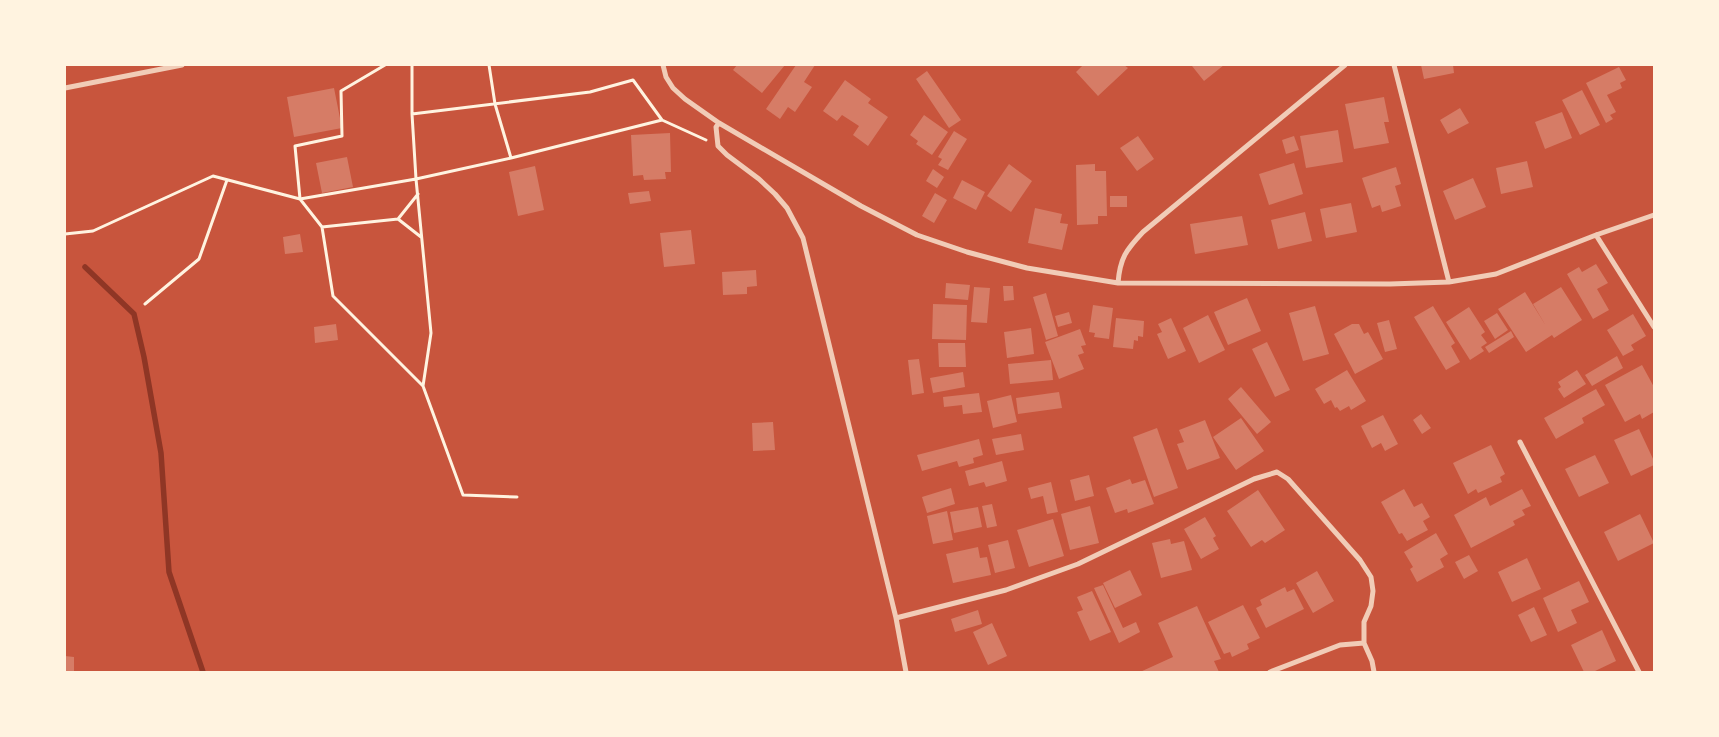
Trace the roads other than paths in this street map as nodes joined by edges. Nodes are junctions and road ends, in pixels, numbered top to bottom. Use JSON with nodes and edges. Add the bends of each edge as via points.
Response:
{"nodes":[{"id":1,"x":182,"y":65,"type":"edge"},
{"id":2,"x":662,"y":65,"type":"edge"},
{"id":3,"x":1345,"y":65,"type":"edge"},
{"id":4,"x":1394,"y":65,"type":"edge"},
{"id":5,"x":65,"y":88,"type":"edge"},
{"id":6,"x":719,"y":123,"type":"junction"},
{"id":7,"x":1654,"y":215,"type":"edge"},
{"id":8,"x":1596,"y":235,"type":"junction"},
{"id":9,"x":1449,"y":282,"type":"junction"},
{"id":10,"x":1118,"y":283,"type":"junction"},
{"id":11,"x":1654,"y":327,"type":"edge"},
{"id":12,"x":1520,"y":442,"type":"dead end"},
{"id":13,"x":896,"y":618,"type":"junction"},
{"id":14,"x":1364,"y":643,"type":"junction"},
{"id":15,"x":906,"y":672,"type":"edge"},
{"id":16,"x":1270,"y":672,"type":"edge"},
{"id":17,"x":1374,"y":672,"type":"edge"},
{"id":18,"x":1639,"y":672,"type":"edge"}],
"edges":[{"from":1,"to":5,"type":"street"},
{"from":2,"to":6,"type":"street","via":[[673,88]]},
{"from":3,"to":10,"type":"street","via":[[1143,232],[1127,249],[1119,267]]},
{"from":4,"to":9,"type":"street"},
{"from":6,"to":10,"type":"street","via":[[860,206],[917,235],[1027,268]]},
{"from":6,"to":13,"type":"street","via":[[716,127],[718,146],[775,194],[787,208],[802,238]]},
{"from":7,"to":8,"type":"street"},
{"from":8,"to":9,"type":"street","via":[[1496,274]]},
{"from":8,"to":11,"type":"street"},
{"from":9,"to":10,"type":"street"},
{"from":12,"to":18,"type":"street"},
{"from":13,"to":14,"type":"street","via":[[1006,590],[1078,564],[1254,479],[1277,472],[1288,480],[1360,560],[1371,577],[1373,591],[1364,622]]},
{"from":13,"to":15,"type":"street"},
{"from":14,"to":16,"type":"street","via":[[1340,645]]},
{"from":14,"to":17,"type":"street"}]}
